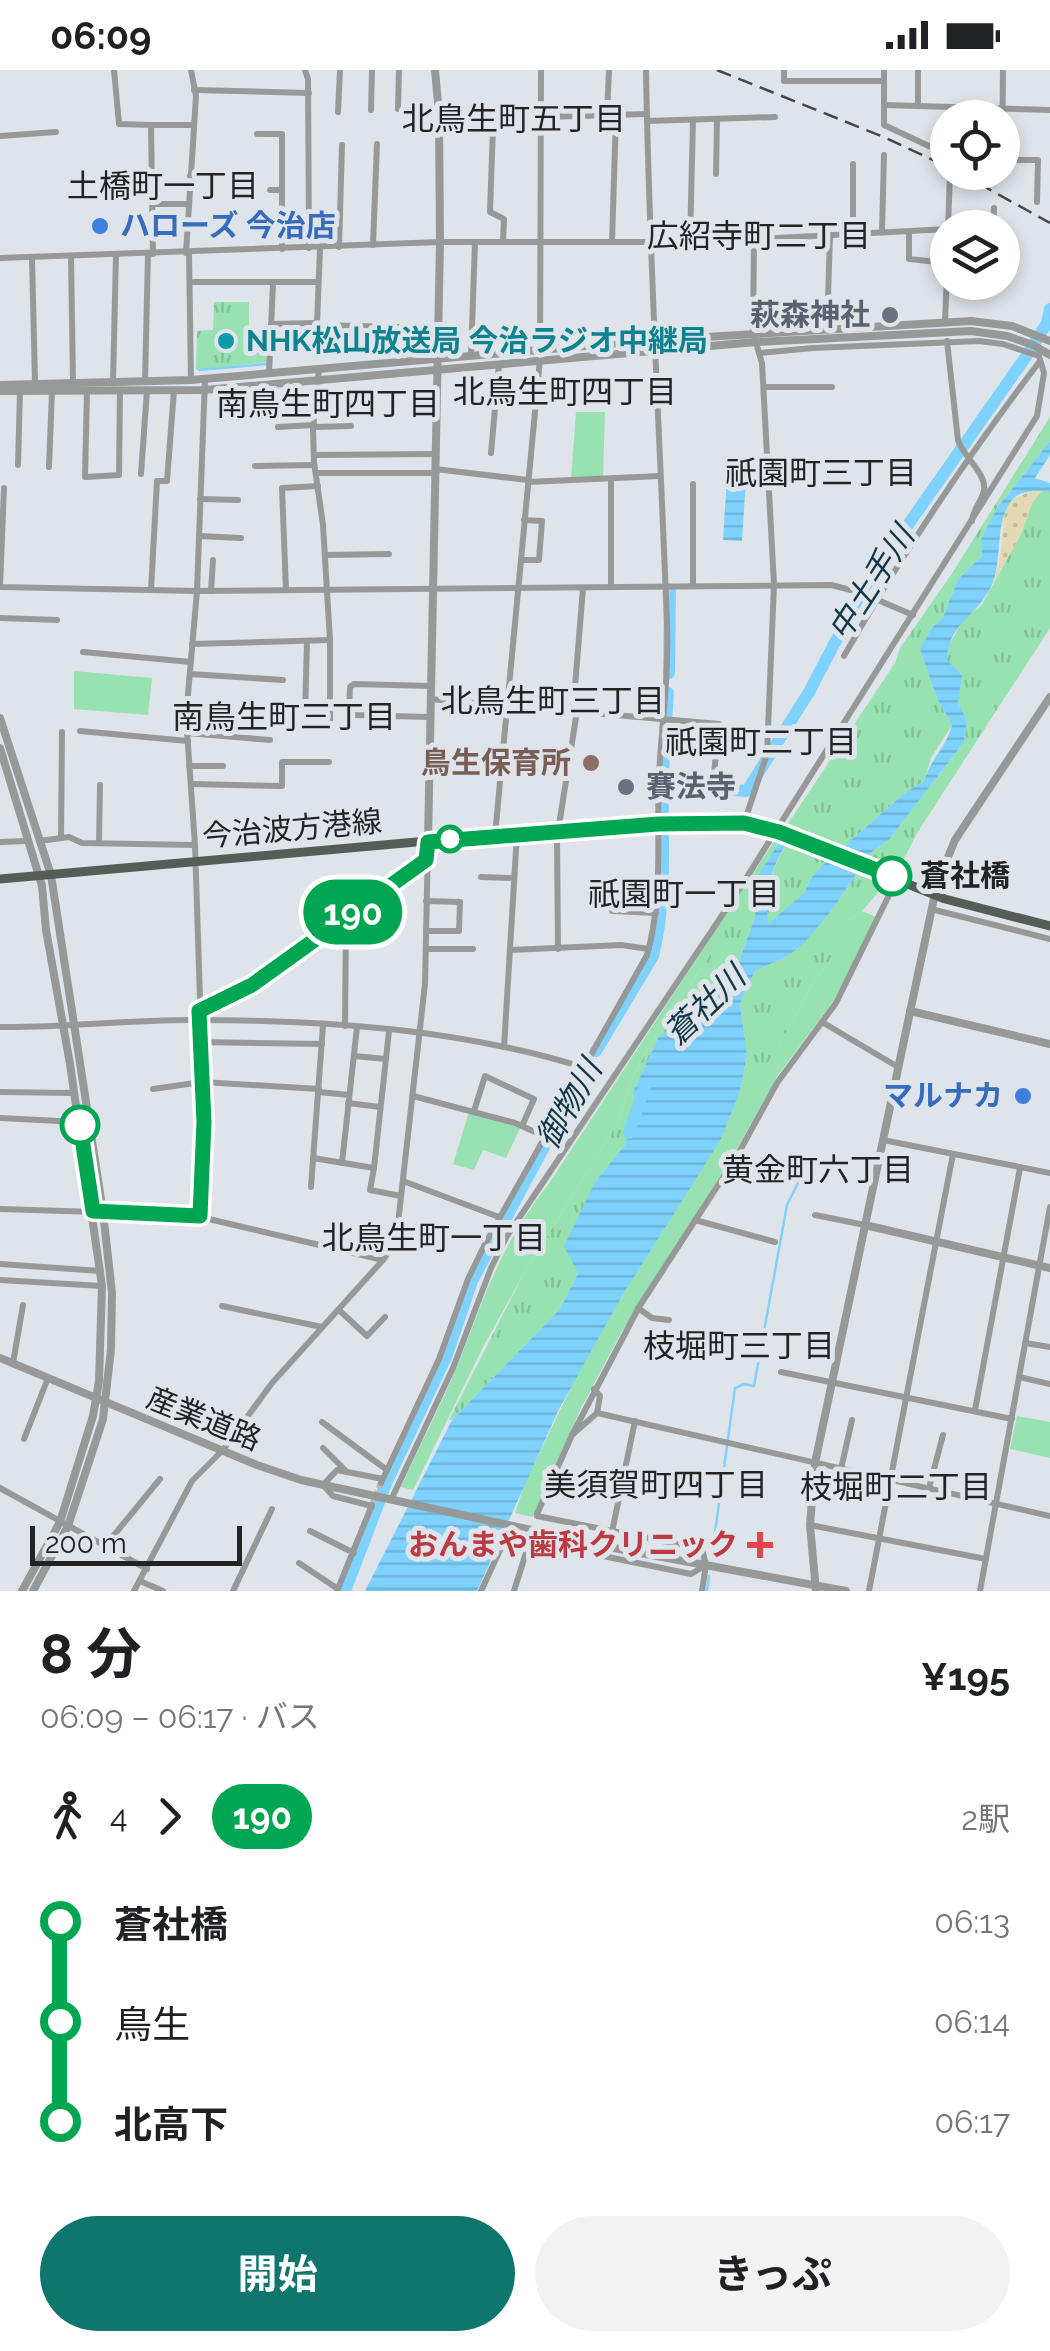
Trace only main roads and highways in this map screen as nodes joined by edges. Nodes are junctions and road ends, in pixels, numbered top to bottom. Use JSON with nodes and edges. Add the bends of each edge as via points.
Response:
{"nodes":[{"id":1,"x":0,"y":878,"type":"edge"},
{"id":2,"x":1050,"y":926,"type":"edge"}],
"edges":[{"from":1,"to":2,"type":"main road","name":"今治波方港線","via":[[495,835],[744,823],[945,898]]}]}
